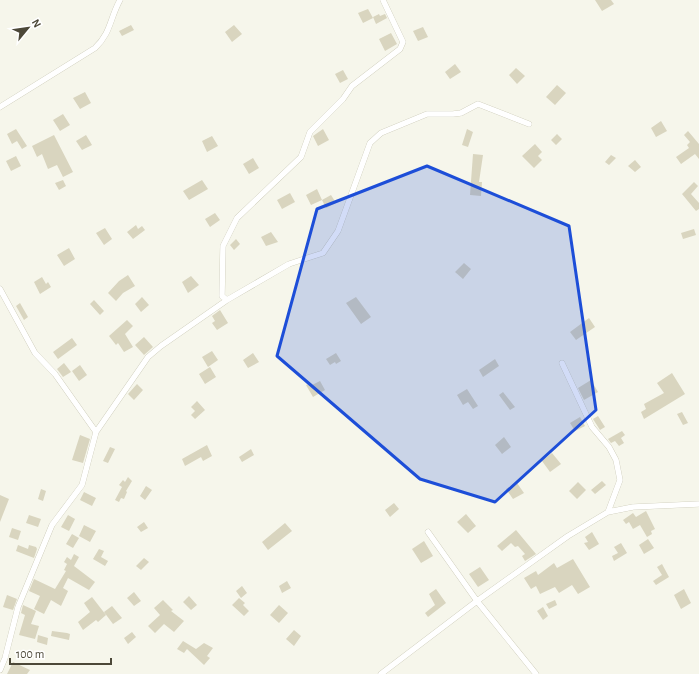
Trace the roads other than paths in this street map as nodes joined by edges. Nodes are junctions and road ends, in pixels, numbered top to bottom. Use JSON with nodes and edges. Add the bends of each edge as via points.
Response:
{"nodes":[{"id":1,"x":120,"y":0,"type":"edge"},
{"id":2,"x":383,"y":0,"type":"edge"},
{"id":3,"x":0,"y":107,"type":"edge"},
{"id":4,"x":529,"y":124,"type":"dead end"},
{"id":5,"x":0,"y":289,"type":"edge"},
{"id":6,"x":227,"y":300,"type":"junction"},
{"id":7,"x":562,"y":363,"type":"dead end"},
{"id":8,"x":96,"y":432,"type":"junction"},
{"id":9,"x":699,"y":504,"type":"edge"},
{"id":10,"x":608,"y":512,"type":"junction"},
{"id":11,"x":428,"y":532,"type":"dead end"},
{"id":12,"x":477,"y":601,"type":"junction"},
{"id":13,"x":0,"y":670,"type":"edge"},
{"id":14,"x":381,"y":674,"type":"edge"},
{"id":15,"x":536,"y":674,"type":"edge"}],
"edges":[{"from":1,"to":3,"type":"street","via":[[104,40]]},
{"from":2,"to":6,"type":"street","via":[[402,37],[400,49],[352,86],[343,99],[310,132],[301,157],[237,218],[223,246],[222,296]]},
{"from":4,"to":6,"type":"street","via":[[478,104],[461,113],[427,114],[381,132],[370,142],[338,231],[323,253],[288,264]]},
{"from":5,"to":8,"type":"street","via":[[35,353],[55,374]]},
{"from":6,"to":8,"type":"street","via":[[148,357]]},
{"from":7,"to":10,"type":"street","via":[[592,426],[616,460],[620,480]]},
{"from":8,"to":13,"type":"street","via":[[82,485],[52,525],[18,607]]},
{"from":9,"to":10,"type":"street","via":[[633,507]]},
{"from":10,"to":12,"type":"street","via":[[568,536]]},
{"from":11,"to":12,"type":"street"},
{"from":12,"to":14,"type":"street"},
{"from":12,"to":15,"type":"street"}]}
